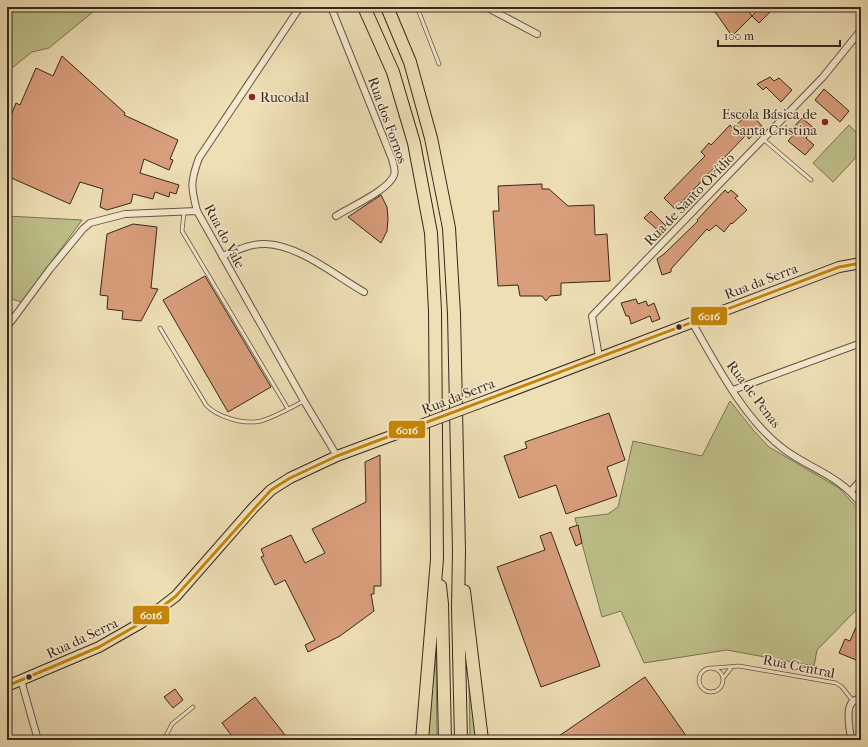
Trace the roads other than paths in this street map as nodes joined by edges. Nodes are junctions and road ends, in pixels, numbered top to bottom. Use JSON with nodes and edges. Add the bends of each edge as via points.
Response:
{"nodes":[{"id":1,"x":300,"y":7,"type":"edge"},
{"id":2,"x":331,"y":7,"type":"edge"},
{"id":3,"x":364,"y":7,"type":"edge"},
{"id":4,"x":387,"y":7,"type":"edge"},
{"id":5,"x":417,"y":7,"type":"edge"},
{"id":6,"x":486,"y":7,"type":"edge"},
{"id":7,"x":861,"y":30,"type":"edge"},
{"id":8,"x":538,"y":34,"type":"dead end"},
{"id":9,"x":439,"y":64,"type":"dead end"},
{"id":10,"x":763,"y":139,"type":"junction"},
{"id":11,"x":811,"y":180,"type":"dead end"},
{"id":12,"x":197,"y":212,"type":"junction"},
{"id":13,"x":184,"y":213,"type":"junction"},
{"id":14,"x":336,"y":216,"type":"dead end"},
{"id":15,"x":222,"y":256,"type":"junction"},
{"id":16,"x":861,"y":262,"type":"edge"},
{"id":17,"x":364,"y":292,"type":"dead end"},
{"id":18,"x":692,"y":322,"type":"junction"},
{"id":19,"x":7,"y":328,"type":"edge"},
{"id":20,"x":160,"y":328,"type":"dead end"},
{"id":21,"x":861,"y":343,"type":"edge"},
{"id":22,"x":599,"y":357,"type":"junction"},
{"id":23,"x":733,"y":390,"type":"junction"},
{"id":24,"x":304,"y":401,"type":"junction"},
{"id":25,"x":288,"y":409,"type":"junction"},
{"id":26,"x":338,"y":456,"type":"junction"},
{"id":27,"x":861,"y":480,"type":"edge"},
{"id":28,"x":851,"y":491,"type":"junction"},
{"id":29,"x":861,"y":504,"type":"edge"},
{"id":30,"x":459,"y":550,"type":"junction"},
{"id":31,"x":437,"y":559,"type":"junction"},
{"id":32,"x":733,"y":667,"type":"junction"},
{"id":33,"x":713,"y":668,"type":"junction"},
{"id":34,"x":723,"y":679,"type":"junction"},
{"id":35,"x":21,"y":680,"type":"junction"},
{"id":36,"x":7,"y":686,"type":"edge"},
{"id":37,"x":861,"y":699,"type":"edge"},
{"id":38,"x":853,"y":701,"type":"junction"},
{"id":39,"x":193,"y":707,"type":"dead end"},
{"id":40,"x":38,"y":740,"type":"edge"},
{"id":41,"x":164,"y":740,"type":"edge"},
{"id":42,"x":422,"y":740,"type":"edge"},
{"id":43,"x":445,"y":740,"type":"edge"},
{"id":44,"x":461,"y":740,"type":"edge"},
{"id":45,"x":482,"y":740,"type":"edge"},
{"id":46,"x":851,"y":740,"type":"edge"}],
"edges":[{"from":1,"to":12,"type":"street","name":"Rua do Vale","via":[[198,158],[191,189]]},
{"from":2,"to":14,"type":"street","name":"Rua dos Fornos","via":[[392,159],[395,173],[392,180],[381,189]]},
{"from":3,"to":31,"type":"highway","via":[[393,72],[414,143],[431,233],[435,311]]},
{"from":4,"to":30,"type":"highway","via":[[410,62],[432,138],[449,228],[454,314]]},
{"from":5,"to":9,"type":"lane"},
{"from":6,"to":8,"type":"street"},
{"from":7,"to":10,"type":"street","name":"Rua de Santo Ovídio","via":[[823,77]]},
{"from":10,"to":11,"type":"lane"},
{"from":10,"to":22,"type":"street","name":"Rua de Santo Ovídio","via":[[592,316]]},
{"from":12,"to":13,"type":"street"},
{"from":12,"to":15,"type":"street","name":"Rua do Vale"},
{"from":13,"to":19,"type":"street","via":[[125,214],[90,223],[50,269]]},
{"from":13,"to":25,"type":"lane","via":[[182,231]]},
{"from":15,"to":17,"type":"street","via":[[242,248],[265,244],[285,248],[298,252]]},
{"from":15,"to":24,"type":"street","name":"Rua do Vale"},
{"from":16,"to":18,"type":"main road","name":"Rua da Serra","via":[[839,267]]},
{"from":18,"to":22,"type":"main road","name":"Rua da Serra"},
{"from":18,"to":23,"type":"street","name":"Rua de Penas"},
{"from":20,"to":25,"type":"lane","via":[[206,405],[217,414],[256,422]]},
{"from":21,"to":23,"type":"street"},
{"from":22,"to":26,"type":"main road","name":"Rua da Serra","bridge":true},
{"from":23,"to":28,"type":"street","name":"Rua de Penas","via":[[750,414],[784,450],[842,483]]},
{"from":24,"to":25,"type":"lane"},
{"from":24,"to":26,"type":"street","name":"Rua do Vale"},
{"from":26,"to":35,"type":"main road","name":"Rua da Serra","via":[[290,478],[271,490],[176,596],[141,623],[99,648]]},
{"from":27,"to":28,"type":"street"},
{"from":28,"to":29,"type":"street","name":"Rua de Penas"},
{"from":30,"to":44,"type":"highway"},
{"from":30,"to":45,"type":"highway"},
{"from":31,"to":42,"type":"highway"},
{"from":31,"to":43,"type":"highway","via":[[442,604]]},
{"from":32,"to":33,"type":"lane","name":"Rua Central"},
{"from":32,"to":34,"type":"lane"},
{"from":32,"to":38,"type":"lane","name":"Rua Central","via":[[836,683]]},
{"from":33,"to":34,"type":"lane","via":[[720,672]]},
{"from":33,"to":34,"type":"lane","via":[[706,669],[700,674],[699,682],[703,689],[711,692],[718,689]]},
{"from":35,"to":36,"type":"main road","name":"Rua da Serra"},
{"from":35,"to":40,"type":"street"},
{"from":37,"to":38,"type":"street"},
{"from":38,"to":46,"type":"street","via":[[849,707]]},
{"from":39,"to":41,"type":"lane","via":[[172,724]]}]}
